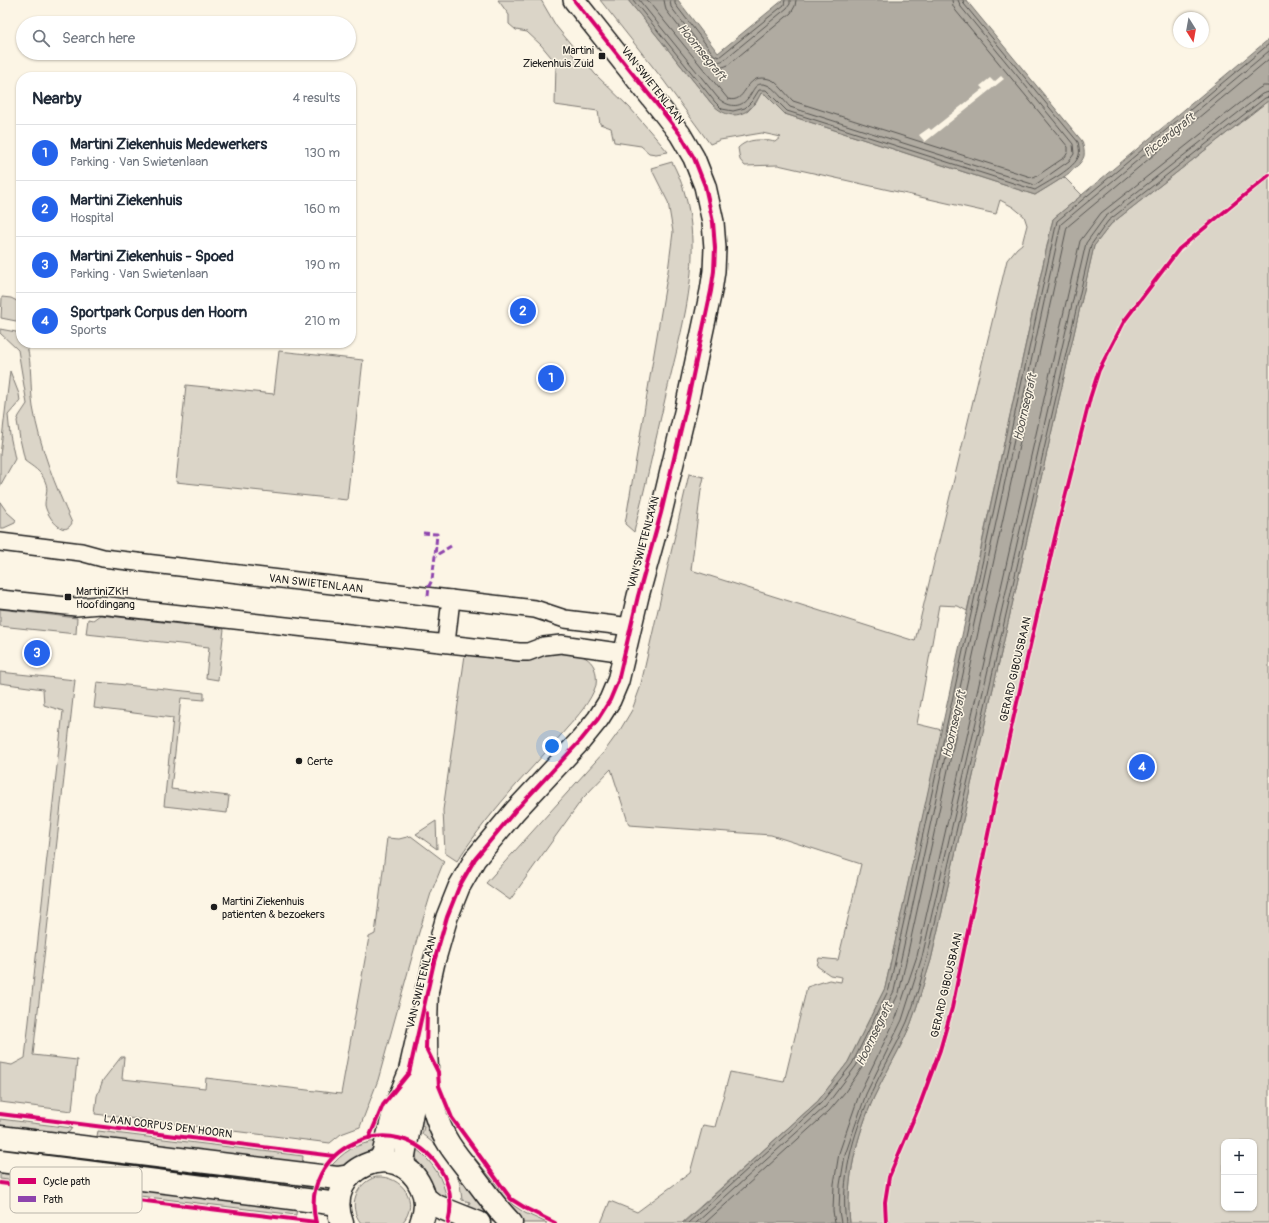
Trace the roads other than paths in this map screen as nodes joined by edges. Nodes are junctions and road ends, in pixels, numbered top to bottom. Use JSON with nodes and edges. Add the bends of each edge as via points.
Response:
{"nodes":[{"id":1,"x":574,"y":0,"type":"edge"},
{"id":2,"x":0,"y":542,"type":"edge"},
{"id":3,"x":0,"y":599,"type":"edge"},
{"id":4,"x":451,"y":599,"type":"junction"},
{"id":5,"x":631,"y":627,"type":"junction"},
{"id":6,"x":446,"y":643,"type":"junction"},
{"id":7,"x":625,"y":653,"type":"junction"},
{"id":8,"x":427,"y":989,"type":"junction"},
{"id":9,"x":410,"y":1073,"type":"junction"},
{"id":10,"x":0,"y":1137,"type":"edge"},
{"id":11,"x":0,"y":1161,"type":"edge"},
{"id":12,"x":378,"y":1162,"type":"junction"},
{"id":13,"x":47,"y":1167,"type":"edge"},
{"id":14,"x":405,"y":1168,"type":"junction"},
{"id":15,"x":350,"y":1176,"type":"junction"},
{"id":16,"x":142,"y":1179,"type":"edge"},
{"id":17,"x":425,"y":1198,"type":"junction"},
{"id":18,"x":340,"y":1215,"type":"edge"},
{"id":19,"x":421,"y":1223,"type":"edge"},
{"id":20,"x":478,"y":1223,"type":"edge"},
{"id":21,"x":512,"y":1223,"type":"edge"}],
"edges":[{"from":1,"to":5,"type":"street","name":"VAN SWIETENLAAN","via":[[680,134],[694,158],[705,186],[713,222],[715,248],[711,291],[686,408]]},
{"from":2,"to":4,"type":"street","name":"VAN SWIETENLAAN","via":[[82,552],[103,558]]},
{"from":3,"to":6,"type":"street","via":[[76,607],[100,605]]},
{"from":4,"to":5,"type":"street","name":"VAN SWIETENLAAN","via":[[536,609],[565,619]]},
{"from":4,"to":6,"type":"street"},
{"from":5,"to":7,"type":"street","name":"VAN SWIETENLAAN"},
{"from":6,"to":7,"type":"street","via":[[528,652],[544,646],[561,644]]},
{"from":7,"to":8,"type":"street","name":"VAN SWIETENLAAN","via":[[618,682],[598,719],[515,811],[475,860],[459,887],[447,918]]},
{"from":8,"to":9,"type":"street","name":"VAN SWIETENLAAN"},
{"from":8,"to":21,"type":"main road","via":[[428,1077],[439,1123],[463,1163],[500,1212]]},
{"from":9,"to":12,"type":"street","name":"VAN SWIETENLAAN","via":[[395,1107],[383,1153]]},
{"from":9,"to":14,"type":"street","name":"VAN SWIETENLAAN","via":[[413,1109],[404,1158]]},
{"from":10,"to":15,"type":"main road","via":[[337,1178]]},
{"from":11,"to":13,"type":"main road"},
{"from":12,"to":14,"type":"main road","via":[[389,1162]]},
{"from":12,"to":15,"type":"main road","via":[[362,1166]]},
{"from":14,"to":17,"type":"main road","via":[[419,1183]]},
{"from":15,"to":18,"type":"main road","via":[[340,1190]]},
{"from":16,"to":18,"type":"main road","via":[[330,1203]]},
{"from":17,"to":19,"type":"main road"},
{"from":17,"to":20,"type":"main road","via":[[434,1205]]}]}
